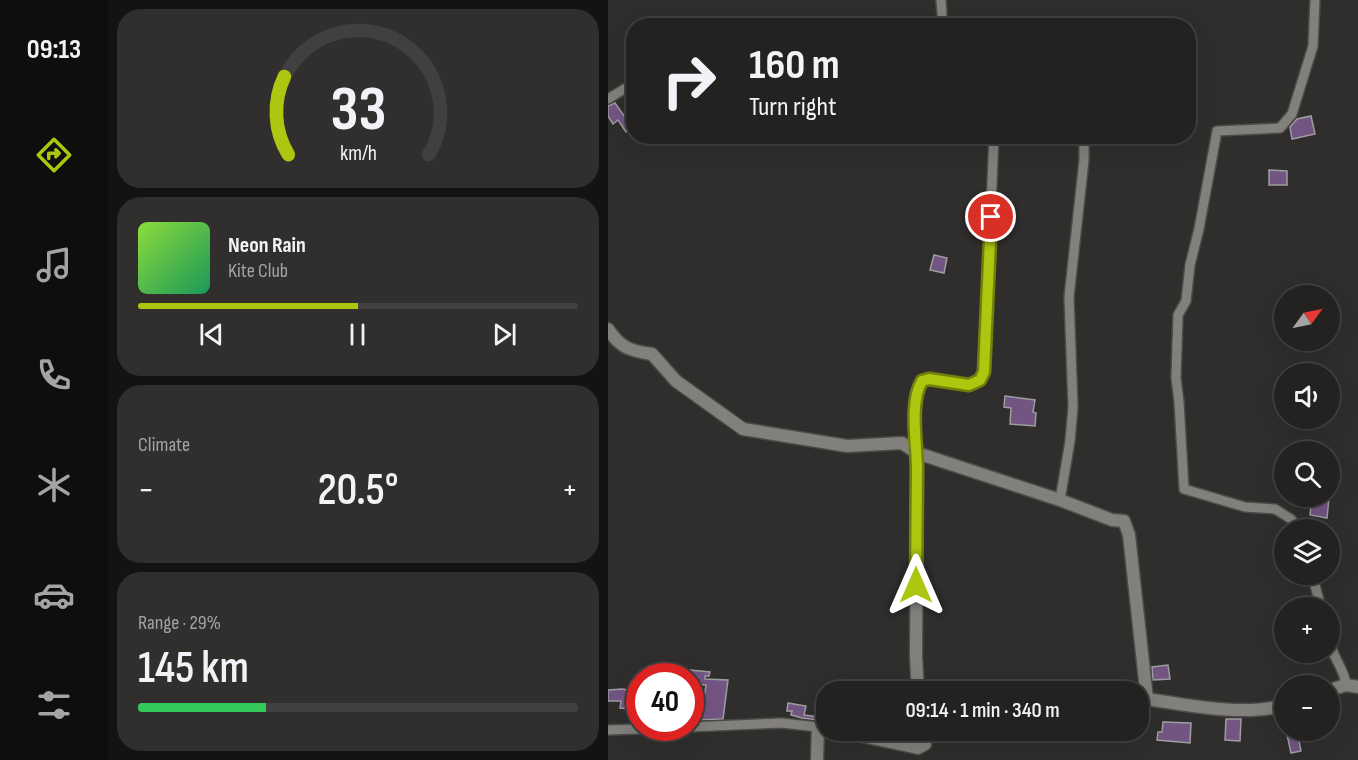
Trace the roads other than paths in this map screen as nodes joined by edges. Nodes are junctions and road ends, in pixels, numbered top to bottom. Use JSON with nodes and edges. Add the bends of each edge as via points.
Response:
{"nodes":[{"id":1,"x":941,"y":0,"type":"edge"},
{"id":2,"x":1315,"y":0,"type":"edge"},
{"id":3,"x":942,"y":14,"type":"dead end"},
{"id":4,"x":626,"y":87,"type":"edge"},
{"id":5,"x":608,"y":99,"type":"edge"},
{"id":6,"x":994,"y":144,"type":"edge"},
{"id":7,"x":1084,"y":144,"type":"edge"},
{"id":8,"x":608,"y":329,"type":"edge"},
{"id":9,"x":917,"y":453,"type":"junction"},
{"id":10,"x":1060,"y":500,"type":"junction"},
{"id":11,"x":1291,"y":519,"type":"edge"},
{"id":12,"x":1338,"y":663,"type":"edge"},
{"id":13,"x":917,"y":681,"type":"edge"},
{"id":14,"x":1352,"y":686,"type":"edge"},
{"id":15,"x":1274,"y":708,"type":"edge"},
{"id":16,"x":704,"y":726,"type":"edge"},
{"id":17,"x":816,"y":727,"type":"edge"},
{"id":18,"x":626,"y":729,"type":"edge"},
{"id":19,"x":608,"y":730,"type":"edge"},
{"id":20,"x":820,"y":741,"type":"edge"},
{"id":21,"x":885,"y":741,"type":"edge"},
{"id":22,"x":925,"y":741,"type":"edge"},
{"id":23,"x":817,"y":760,"type":"edge"}],
"edges":[{"from":1,"to":3,"type":"street"},
{"from":2,"to":11,"type":"street","via":[[1313,46],[1292,114],[1280,128],[1217,131],[1186,301],[1178,315],[1176,357],[1184,489],[1245,507],[1275,509]]},
{"from":4,"to":5,"type":"street"},
{"from":6,"to":9,"type":"street","via":[[984,372],[980,380],[969,385],[922,381],[914,418]]},
{"from":7,"to":10,"type":"street","via":[[1069,297],[1073,407]]},
{"from":8,"to":9,"type":"street","via":[[631,351],[652,354],[676,381],[743,429],[847,446],[902,443]]},
{"from":9,"to":10,"type":"street"},
{"from":9,"to":13,"type":"street"},
{"from":10,"to":15,"type":"street","via":[[1124,522],[1129,536],[1146,699],[1197,707]]},
{"from":12,"to":14,"type":"street"},
{"from":16,"to":17,"type":"street","via":[[782,723]]},
{"from":18,"to":19,"type":"street"},
{"from":20,"to":23,"type":"street"},
{"from":21,"to":22,"type":"street","via":[[918,748]]}]}
